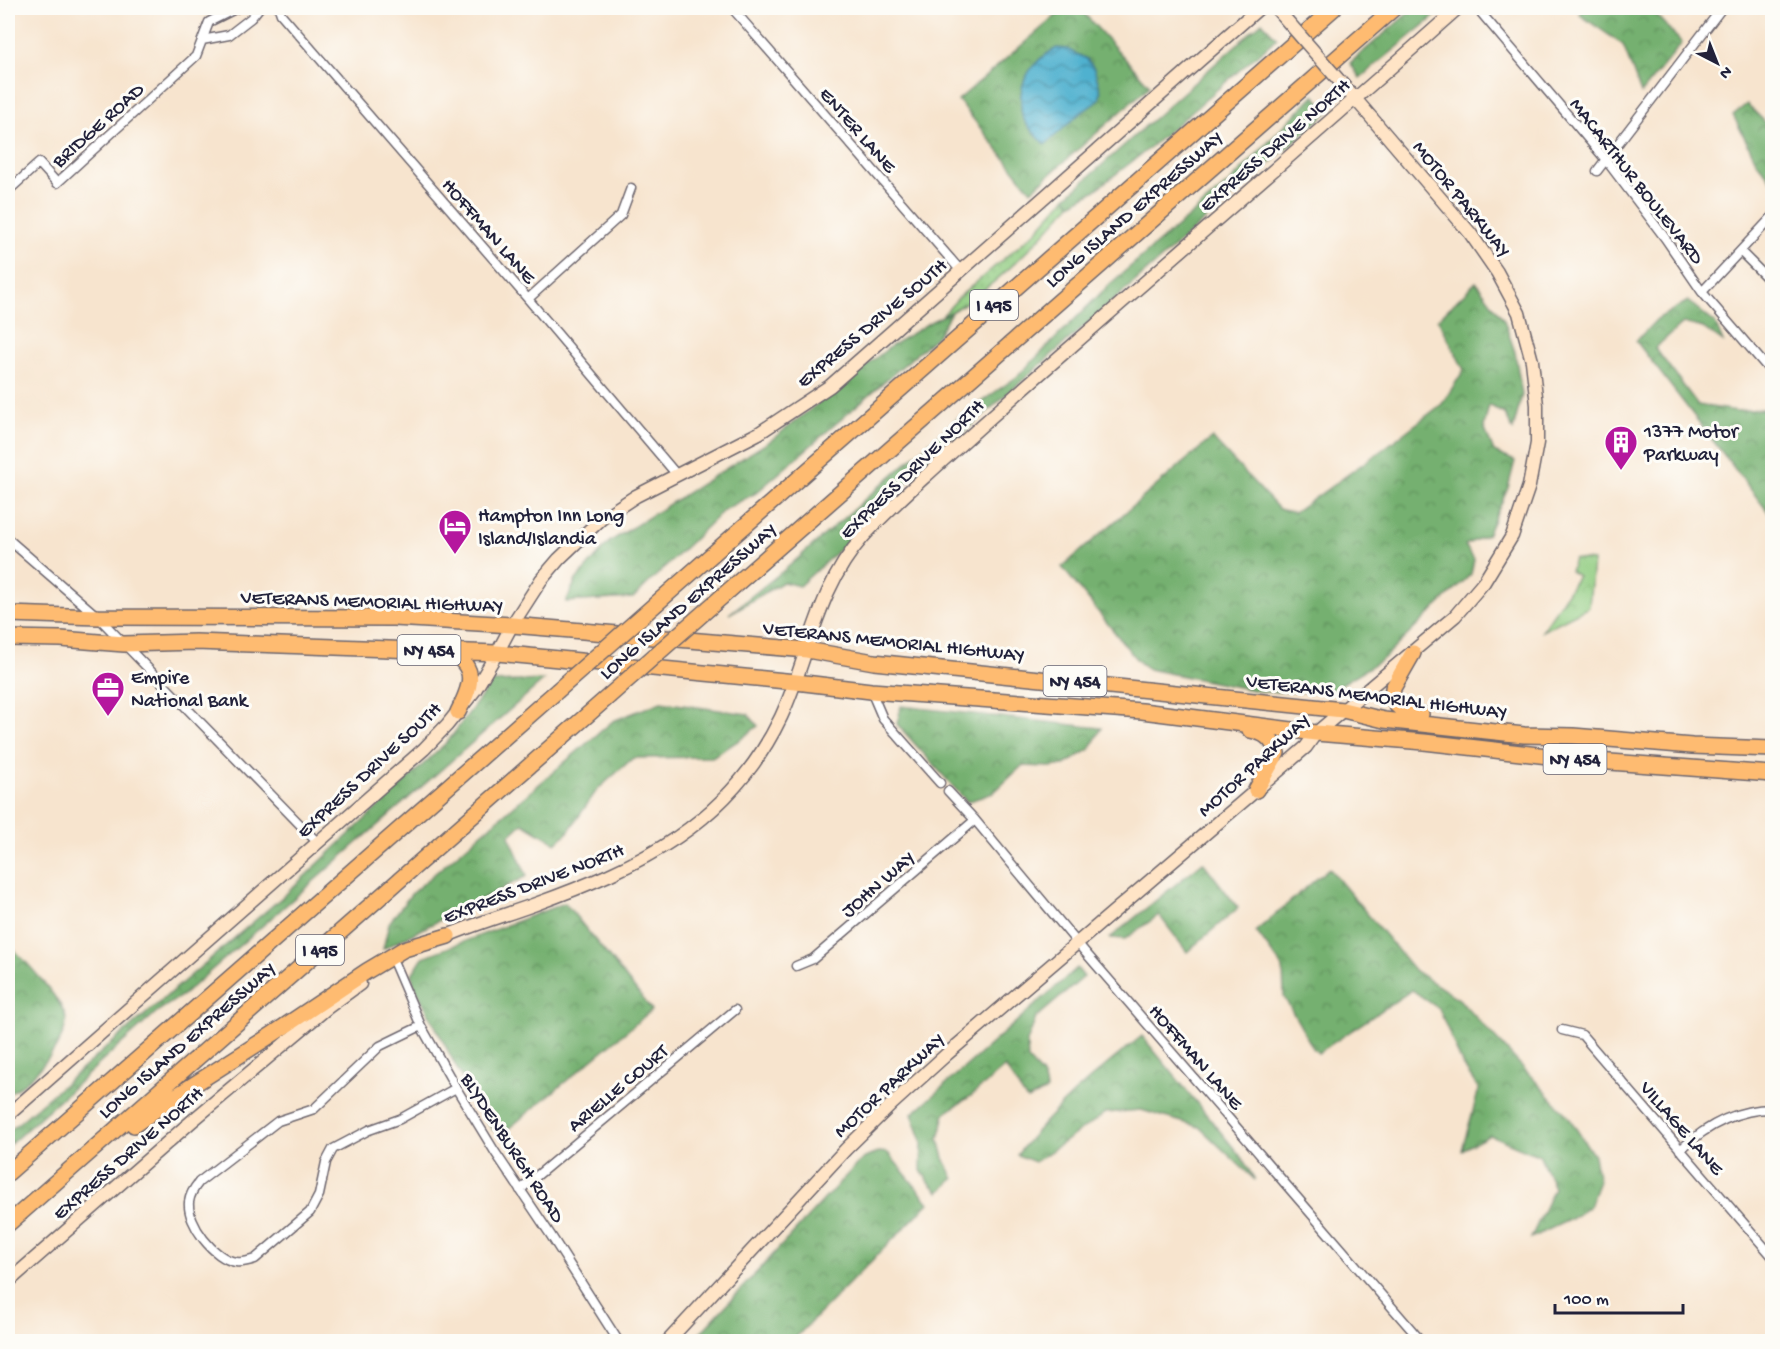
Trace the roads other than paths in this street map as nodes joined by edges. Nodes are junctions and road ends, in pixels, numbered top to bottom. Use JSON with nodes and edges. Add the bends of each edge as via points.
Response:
{"nodes":[{"id":1,"x":237,"y":8,"type":"edge"},
{"id":2,"x":259,"y":8,"type":"edge"},
{"id":3,"x":279,"y":8,"type":"edge"},
{"id":4,"x":732,"y":8,"type":"edge"},
{"id":5,"x":1259,"y":8,"type":"edge"},
{"id":6,"x":1276,"y":8,"type":"edge"},
{"id":7,"x":1334,"y":8,"type":"edge"},
{"id":8,"x":1394,"y":8,"type":"edge"},
{"id":9,"x":1458,"y":8,"type":"edge"},
{"id":10,"x":1477,"y":8,"type":"edge"},
{"id":11,"x":1722,"y":8,"type":"edge"},
{"id":12,"x":202,"y":40,"type":"junction"},
{"id":13,"x":1353,"y":96,"type":"junction"},
{"id":14,"x":1605,"y":160,"type":"junction"},
{"id":15,"x":1596,"y":171,"type":"dead end"},
{"id":16,"x":631,"y":189,"type":"dead end"},
{"id":17,"x":8,"y":191,"type":"edge"},
{"id":18,"x":1773,"y":217,"type":"edge"},
{"id":19,"x":1741,"y":252,"type":"junction"},
{"id":20,"x":961,"y":271,"type":"junction"},
{"id":21,"x":1773,"y":283,"type":"edge"},
{"id":22,"x":1702,"y":292,"type":"junction"},
{"id":23,"x":528,"y":299,"type":"junction"},
{"id":24,"x":1773,"y":373,"type":"edge"},
{"id":25,"x":677,"y":475,"type":"junction"},
{"id":26,"x":8,"y":539,"type":"edge"},
{"id":27,"x":8,"y":614,"type":"edge"},
{"id":28,"x":98,"y":617,"type":"junction"},
{"id":29,"x":512,"y":625,"type":"junction"},
{"id":30,"x":8,"y":638,"type":"edge"},
{"id":31,"x":124,"y":644,"type":"junction"},
{"id":32,"x":807,"y":650,"type":"junction"},
{"id":33,"x":449,"y":651,"type":"junction"},
{"id":34,"x":497,"y":653,"type":"junction"},
{"id":35,"x":1413,"y":653,"type":"junction"},
{"id":36,"x":795,"y":682,"type":"junction"},
{"id":37,"x":871,"y":691,"type":"junction"},
{"id":38,"x":1343,"y":710,"type":"junction"},
{"id":39,"x":458,"y":712,"type":"junction"},
{"id":40,"x":1185,"y":717,"type":"junction"},
{"id":41,"x":1488,"y":730,"type":"junction"},
{"id":42,"x":1316,"y":733,"type":"junction"},
{"id":43,"x":1773,"y":749,"type":"edge"},
{"id":44,"x":1773,"y":774,"type":"edge"},
{"id":45,"x":940,"y":783,"type":"dead end"},
{"id":46,"x":1256,"y":790,"type":"junction"},
{"id":47,"x":948,"y":791,"type":"dead end"},
{"id":48,"x":975,"y":820,"type":"junction"},
{"id":49,"x":318,"y":843,"type":"junction"},
{"id":50,"x":448,"y":936,"type":"junction"},
{"id":51,"x":1078,"y":943,"type":"junction"},
{"id":52,"x":394,"y":963,"type":"junction"},
{"id":53,"x":796,"y":966,"type":"dead end"},
{"id":54,"x":735,"y":1010,"type":"dead end"},
{"id":55,"x":421,"y":1026,"type":"junction"},
{"id":56,"x":1562,"y":1030,"type":"dead end"},
{"id":57,"x":456,"y":1088,"type":"junction"},
{"id":58,"x":1773,"y":1109,"type":"edge"},
{"id":59,"x":8,"y":1114,"type":"edge"},
{"id":60,"x":1680,"y":1150,"type":"junction"},
{"id":61,"x":8,"y":1173,"type":"edge"},
{"id":62,"x":520,"y":1190,"type":"junction"},
{"id":63,"x":31,"y":1203,"type":"junction"},
{"id":64,"x":8,"y":1224,"type":"edge"},
{"id":65,"x":1773,"y":1256,"type":"edge"},
{"id":66,"x":8,"y":1282,"type":"edge"},
{"id":67,"x":619,"y":1341,"type":"edge"},
{"id":68,"x":667,"y":1341,"type":"edge"},
{"id":69,"x":1422,"y":1341,"type":"edge"}],
"edges":[{"from":1,"to":12,"type":"street","name":"BRIDGE ROAD","via":[[210,22]]},
{"from":2,"to":12,"type":"street","via":[[229,35]]},
{"from":3,"to":23,"type":"street","name":"HOFFMAN LANE","via":[[345,90]]},
{"from":4,"to":20,"type":"street","name":"ENTER LANE"},
{"from":5,"to":20,"type":"main road","name":"EXPRESS DRIVE SOUTH"},
{"from":6,"to":13,"type":"main road","name":"MOTOR PARKWAY","bridge":true},
{"from":7,"to":61,"type":"highway","name":"LONG ISLAND EXPRESSWAY","number":"I 495","bridge":true},
{"from":8,"to":63,"type":"highway","name":"LONG ISLAND EXPRESSWAY","number":"I 495","bridge":true},
{"from":9,"to":13,"type":"main road","name":"EXPRESS DRIVE NORTH"},
{"from":10,"to":14,"type":"street","name":"MACARTHUR BOULEVARD"},
{"from":11,"to":14,"type":"street"},
{"from":12,"to":17,"type":"street","name":"BRIDGE ROAD","via":[[196,56],[57,183],[39,163]]},
{"from":13,"to":32,"type":"main road","name":"EXPRESS DRIVE NORTH","via":[[997,411],[861,538],[836,573]]},
{"from":13,"to":35,"type":"main road","name":"MOTOR PARKWAY","via":[[1464,226],[1497,272],[1519,313],[1532,360],[1537,405],[1537,443],[1529,486],[1512,536],[1484,582],[1455,616]]},
{"from":14,"to":15,"type":"street"},
{"from":14,"to":22,"type":"street","name":"MACARTHUR BOULEVARD"},
{"from":16,"to":23,"type":"street","via":[[621,215]]},
{"from":18,"to":19,"type":"street"},
{"from":19,"to":21,"type":"street"},
{"from":19,"to":22,"type":"street"},
{"from":20,"to":25,"type":"main road","name":"EXPRESS DRIVE SOUTH","via":[[830,386],[759,433]]},
{"from":22,"to":24,"type":"street","name":"MACARTHUR BOULEVARD"},
{"from":23,"to":25,"type":"street","name":"HOFFMAN LANE"},
{"from":25,"to":29,"type":"main road","name":"EXPRESS DRIVE SOUTH","via":[[601,519],[541,580]]},
{"from":26,"to":28,"type":"street"},
{"from":27,"to":28,"type":"highway","name":"VETERANS MEMORIAL HIGHWAY","number":"NY 454"},
{"from":28,"to":29,"type":"highway","name":"VETERANS MEMORIAL HIGHWAY","number":"NY 454","via":[[397,618]]},
{"from":28,"to":31,"type":"street"},
{"from":29,"to":32,"type":"highway","name":"VETERANS MEMORIAL HIGHWAY","number":"NY 454"},
{"from":29,"to":34,"type":"main road","name":"EXPRESS DRIVE SOUTH"},
{"from":30,"to":31,"type":"highway","name":"VETERANS MEMORIAL HIGHWAY","number":"NY 454"},
{"from":31,"to":33,"type":"highway","name":"VETERANS MEMORIAL HIGHWAY","number":"NY 454","via":[[196,642]]},
{"from":31,"to":49,"type":"street"},
{"from":32,"to":36,"type":"main road","name":"EXPRESS DRIVE NORTH"},
{"from":32,"to":38,"type":"highway","name":"VETERANS MEMORIAL HIGHWAY","number":"NY 454","via":[[874,662]]},
{"from":33,"to":34,"type":"highway","name":"VETERANS MEMORIAL HIGHWAY","number":"NY 454"},
{"from":33,"to":39,"type":"highway","via":[[469,671],[469,687]]},
{"from":34,"to":36,"type":"highway","name":"VETERANS MEMORIAL HIGHWAY","number":"NY 454"},
{"from":34,"to":39,"type":"main road","name":"EXPRESS DRIVE SOUTH"},
{"from":35,"to":38,"type":"main road","name":"MOTOR PARKWAY"},
{"from":35,"to":41,"type":"highway","via":[[1393,688],[1398,708]]},
{"from":36,"to":37,"type":"highway","name":"VETERANS MEMORIAL HIGHWAY","number":"NY 454"},
{"from":36,"to":50,"type":"main road","name":"EXPRESS DRIVE NORTH","via":[[774,732],[750,769],[719,804],[681,835],[600,880]]},
{"from":37,"to":40,"type":"highway","name":"VETERANS MEMORIAL HIGHWAY","number":"NY 454"},
{"from":37,"to":45,"type":"street","via":[[883,719]]},
{"from":38,"to":41,"type":"highway","name":"VETERANS MEMORIAL HIGHWAY","number":"NY 454","via":[[1384,720]]},
{"from":38,"to":42,"type":"main road","name":"MOTOR PARKWAY"},
{"from":39,"to":49,"type":"main road","name":"EXPRESS DRIVE SOUTH","via":[[424,749]]},
{"from":40,"to":42,"type":"highway","name":"VETERANS MEMORIAL HIGHWAY","number":"NY 454"},
{"from":40,"to":46,"type":"highway","via":[[1261,732],[1268,737],[1276,753]]},
{"from":41,"to":43,"type":"highway","name":"VETERANS MEMORIAL HIGHWAY","number":"NY 454"},
{"from":42,"to":44,"type":"highway","name":"VETERANS MEMORIAL HIGHWAY","number":"NY 454","via":[[1583,760]]},
{"from":42,"to":46,"type":"main road","name":"MOTOR PARKWAY","via":[[1306,747]]},
{"from":46,"to":51,"type":"main road","name":"MOTOR PARKWAY"},
{"from":47,"to":48,"type":"street","name":"HOFFMAN LANE"},
{"from":48,"to":51,"type":"street","name":"HOFFMAN LANE"},
{"from":48,"to":53,"type":"street","name":"JOHN WAY","via":[[813,959]]},
{"from":49,"to":59,"type":"main road","name":"EXPRESS DRIVE SOUTH"},
{"from":50,"to":52,"type":"main road","name":"EXPRESS DRIVE NORTH"},
{"from":50,"to":63,"type":"highway","via":[[404,949],[367,971],[153,1111]]},
{"from":51,"to":68,"type":"main road","name":"MOTOR PARKWAY","via":[[878,1118]]},
{"from":51,"to":69,"type":"street","name":"HOFFMAN LANE"},
{"from":52,"to":55,"type":"street","name":"BLYDENBURGH ROAD"},
{"from":52,"to":66,"type":"main road","name":"EXPRESS DRIVE NORTH","via":[[319,1015]]},
{"from":54,"to":62,"type":"street","name":"ARIELLE COURT"},
{"from":55,"to":57,"type":"street","name":"BLYDENBURGH ROAD"},
{"from":55,"to":57,"type":"street","via":[[380,1046],[314,1108],[278,1121],[200,1182],[189,1201],[192,1222],[217,1254],[236,1262],[255,1259],[310,1212],[333,1149]]},
{"from":56,"to":60,"type":"street","name":"VILLAGE LANE","via":[[1582,1035]]},
{"from":57,"to":62,"type":"street","name":"BLYDENBURGH ROAD"},
{"from":58,"to":60,"type":"street","via":[[1732,1116],[1702,1132]]},
{"from":60,"to":65,"type":"street","name":"VILLAGE LANE"},
{"from":62,"to":67,"type":"street","name":"BLYDENBURGH ROAD"},
{"from":63,"to":64,"type":"highway","name":"LONG ISLAND EXPRESSWAY","number":"I 495"}]}
